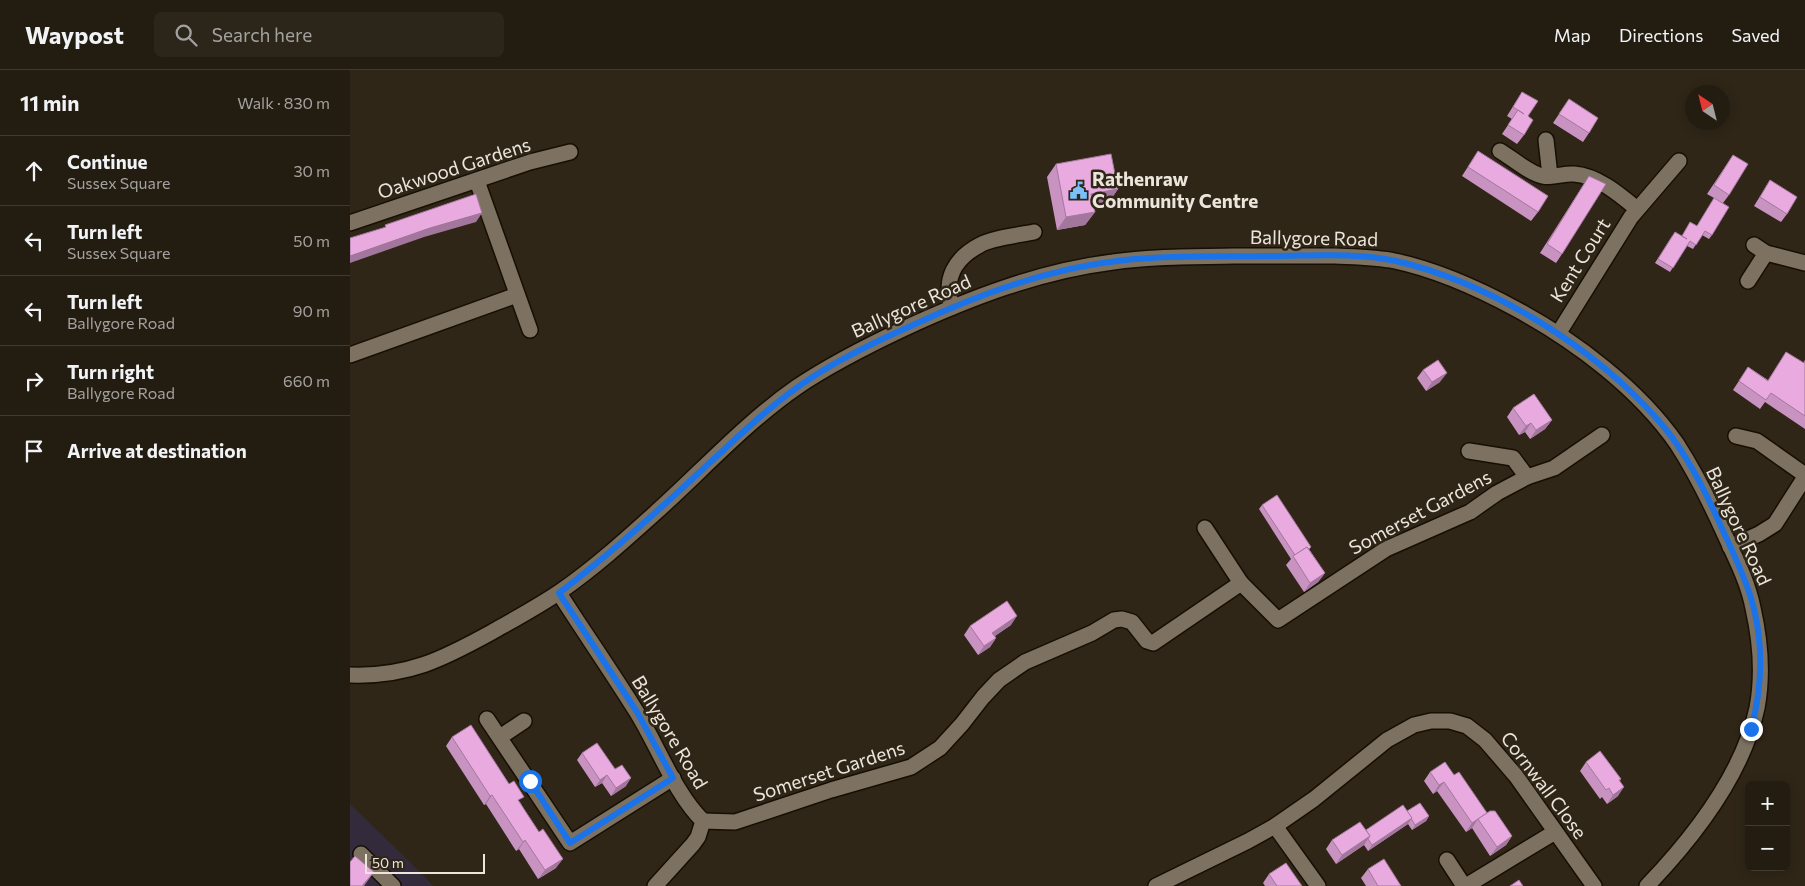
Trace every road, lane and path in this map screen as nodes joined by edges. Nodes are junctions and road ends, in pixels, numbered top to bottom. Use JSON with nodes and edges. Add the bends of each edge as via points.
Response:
{"nodes":[{"id":1,"x":1546,"y":140,"type":"dead end"},
{"id":2,"x":1500,"y":151,"type":"dead end"},
{"id":3,"x":570,"y":152,"type":"dead end"},
{"id":4,"x":1679,"y":161,"type":"dead end"},
{"id":5,"x":1550,"y":176,"type":"junction"},
{"id":6,"x":477,"y":181,"type":"junction"},
{"id":7,"x":1637,"y":209,"type":"junction"},
{"id":8,"x":350,"y":224,"type":"edge"},
{"id":9,"x":1034,"y":232,"type":"dead end"},
{"id":10,"x":1805,"y":263,"type":"edge"},
{"id":11,"x":1748,"y":281,"type":"dead end"},
{"id":12,"x":518,"y":295,"type":"junction"},
{"id":13,"x":952,"y":307,"type":"junction"},
{"id":14,"x":530,"y":330,"type":"dead end"},
{"id":15,"x":1558,"y":334,"type":"junction"},
{"id":16,"x":350,"y":354,"type":"edge"},
{"id":17,"x":1602,"y":435,"type":"dead end"},
{"id":18,"x":1736,"y":436,"type":"dead end"},
{"id":19,"x":1469,"y":451,"type":"dead end"},
{"id":20,"x":1805,"y":476,"type":"edge"},
{"id":21,"x":1527,"y":478,"type":"junction"},
{"id":22,"x":1205,"y":528,"type":"dead end"},
{"id":23,"x":1730,"y":547,"type":"junction"},
{"id":24,"x":1241,"y":583,"type":"junction"},
{"id":25,"x":559,"y":593,"type":"junction"},
{"id":26,"x":350,"y":675,"type":"edge"},
{"id":27,"x":487,"y":719,"type":"dead end"},
{"id":28,"x":524,"y":722,"type":"dead end"},
{"id":29,"x":500,"y":737,"type":"junction"},
{"id":30,"x":673,"y":778,"type":"junction"},
{"id":31,"x":703,"y":822,"type":"junction"},
{"id":32,"x":1275,"y":826,"type":"junction"},
{"id":33,"x":1555,"y":832,"type":"junction"},
{"id":34,"x":361,"y":854,"type":"dead end"},
{"id":35,"x":1447,"y":860,"type":"dead end"},
{"id":36,"x":394,"y":886,"type":"edge"},
{"id":37,"x":655,"y":886,"type":"edge"},
{"id":38,"x":1156,"y":886,"type":"edge"},
{"id":39,"x":1318,"y":886,"type":"edge"},
{"id":40,"x":1465,"y":886,"type":"edge"},
{"id":41,"x":1594,"y":886,"type":"edge"},
{"id":42,"x":1647,"y":886,"type":"edge"}],
"edges":[{"from":1,"to":5,"type":"street"},
{"from":2,"to":5,"type":"street","name":"Kent Court","via":[[1535,173]]},
{"from":3,"to":6,"type":"street","name":"Oakwood Gardens"},
{"from":4,"to":7,"type":"street","name":"Kent Court"},
{"from":5,"to":7,"type":"street","name":"Kent Court","via":[[1584,176],[1614,190]]},
{"from":6,"to":8,"type":"street","name":"Oakwood Gardens"},
{"from":6,"to":12,"type":"street"},
{"from":7,"to":15,"type":"street","name":"Kent Court"},
{"from":9,"to":13,"type":"street","via":[[981,244],[968,253],[949,278],[948,296]]},
{"from":10,"to":11,"type":"street","via":[[1760,249]]},
{"from":12,"to":14,"type":"street"},
{"from":12,"to":16,"type":"street"},
{"from":13,"to":15,"type":"street","name":"Ballygore Road","via":[[1038,278],[1116,261],[1203,257],[1358,257],[1392,260],[1458,282],[1500,300]]},
{"from":13,"to":25,"type":"street","name":"Ballygore Road","via":[[845,358],[781,399],[612,551]]},
{"from":15,"to":23,"type":"street","name":"Ballygore Road","via":[[1614,377],[1663,425],[1697,479]]},
{"from":17,"to":21,"type":"street","name":"Somerset Gardens","via":[[1554,468]]},
{"from":18,"to":20,"type":"street","via":[[1757,441]]},
{"from":19,"to":21,"type":"street","via":[[1513,458]]},
{"from":20,"to":23,"type":"street","via":[[1775,524]]},
{"from":21,"to":24,"type":"street","name":"Somerset Gardens","via":[[1470,512],[1386,549],[1278,620]]},
{"from":22,"to":24,"type":"street"},
{"from":23,"to":42,"type":"street","name":"Ballygore Road","via":[[1749,592],[1756,625],[1760,678],[1757,708],[1741,754],[1720,794],[1682,846]]},
{"from":24,"to":31,"type":"street","name":"Somerset Gardens","via":[[1155,642],[1147,641],[1132,622],[1119,619],[1025,662],[988,691],[940,748],[911,768],[735,822]]},
{"from":25,"to":26,"type":"street","name":"Ballygore Road","via":[[434,662],[394,673]]},
{"from":25,"to":30,"type":"street","name":"Ballygore Road","via":[[637,712]]},
{"from":27,"to":29,"type":"street"},
{"from":28,"to":29,"type":"street"},
{"from":29,"to":30,"type":"street","via":[[570,843]]},
{"from":30,"to":31,"type":"street","name":"Ballygore Road"},
{"from":31,"to":37,"type":"street","via":[[698,838]]},
{"from":32,"to":33,"type":"street","name":"Cornwall Close","via":[[1401,731],[1431,721],[1450,721],[1467,726],[1485,740],[1516,776]]},
{"from":32,"to":38,"type":"street","name":"Cornwall Close"},
{"from":32,"to":39,"type":"street"},
{"from":33,"to":40,"type":"street"},
{"from":33,"to":41,"type":"street","name":"Cornwall Close"},
{"from":34,"to":36,"type":"street"},
{"from":35,"to":40,"type":"street"}]}
